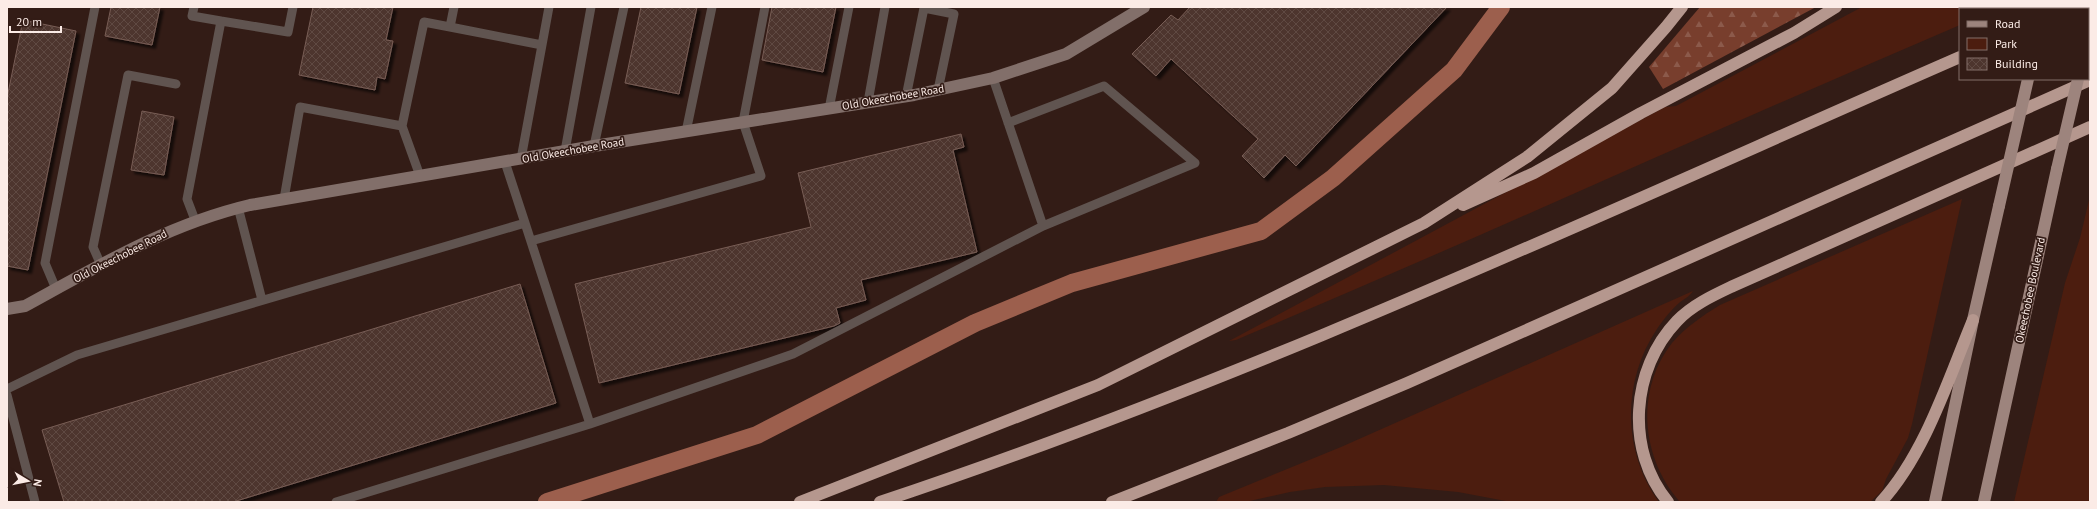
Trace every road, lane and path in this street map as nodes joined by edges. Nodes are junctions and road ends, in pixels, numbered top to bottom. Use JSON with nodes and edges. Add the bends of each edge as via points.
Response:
{"nodes":[{"id":1,"x":95,"y":7,"type":"edge"},
{"id":2,"x":194,"y":7,"type":"edge"},
{"id":3,"x":293,"y":7,"type":"edge"},
{"id":4,"x":454,"y":7,"type":"edge"},
{"id":5,"x":549,"y":7,"type":"edge"},
{"id":6,"x":591,"y":7,"type":"edge"},
{"id":7,"x":624,"y":7,"type":"edge"},
{"id":8,"x":712,"y":7,"type":"edge"},
{"id":9,"x":765,"y":7,"type":"edge"},
{"id":10,"x":849,"y":7,"type":"edge"},
{"id":11,"x":885,"y":7,"type":"edge"},
{"id":12,"x":1144,"y":7,"type":"edge"},
{"id":13,"x":1682,"y":7,"type":"edge"},
{"id":14,"x":1836,"y":7,"type":"edge"},
{"id":15,"x":222,"y":21,"type":"junction"},
{"id":16,"x":450,"y":27,"type":"junction"},
{"id":17,"x":542,"y":45,"type":"junction"},
{"id":18,"x":1959,"y":57,"type":"edge"},
{"id":19,"x":993,"y":78,"type":"junction"},
{"id":20,"x":2028,"y":80,"type":"edge"},
{"id":21,"x":2078,"y":80,"type":"edge"},
{"id":22,"x":2090,"y":80,"type":"edge"},
{"id":23,"x":176,"y":84,"type":"dead end"},
{"id":24,"x":938,"y":90,"type":"junction"},
{"id":25,"x":906,"y":97,"type":"junction"},
{"id":26,"x":868,"y":102,"type":"junction"},
{"id":27,"x":829,"y":109,"type":"junction"},
{"id":28,"x":743,"y":122,"type":"junction"},
{"id":29,"x":1008,"y":123,"type":"junction"},
{"id":30,"x":402,"y":126,"type":"junction"},
{"id":31,"x":2090,"y":127,"type":"edge"},
{"id":32,"x":686,"y":132,"type":"junction"},
{"id":33,"x":594,"y":146,"type":"junction"},
{"id":34,"x":565,"y":151,"type":"junction"},
{"id":35,"x":521,"y":159,"type":"junction"},
{"id":36,"x":505,"y":162,"type":"junction"},
{"id":37,"x":420,"y":176,"type":"junction"},
{"id":38,"x":284,"y":199,"type":"junction"},
{"id":39,"x":238,"y":207,"type":"junction"},
{"id":40,"x":195,"y":220,"type":"junction"},
{"id":41,"x":525,"y":223,"type":"junction"},
{"id":42,"x":1424,"y":223,"type":"junction"},
{"id":43,"x":1043,"y":226,"type":"junction"},
{"id":44,"x":531,"y":241,"type":"junction"},
{"id":45,"x":101,"y":265,"type":"junction"},
{"id":46,"x":56,"y":289,"type":"junction"},
{"id":47,"x":262,"y":300,"type":"junction"},
{"id":48,"x":7,"y":309,"type":"edge"},
{"id":49,"x":1973,"y":320,"type":"junction"},
{"id":50,"x":7,"y":389,"type":"edge"},
{"id":51,"x":7,"y":395,"type":"edge"},
{"id":52,"x":590,"y":424,"type":"junction"},
{"id":53,"x":35,"y":502,"type":"edge"},
{"id":54,"x":336,"y":502,"type":"edge"},
{"id":55,"x":800,"y":502,"type":"edge"},
{"id":56,"x":880,"y":502,"type":"edge"},
{"id":57,"x":1112,"y":502,"type":"edge"},
{"id":58,"x":1668,"y":502,"type":"edge"},
{"id":59,"x":1881,"y":502,"type":"edge"},
{"id":60,"x":1935,"y":502,"type":"edge"},
{"id":61,"x":1984,"y":502,"type":"edge"}],
"edges":[{"from":1,"to":46,"type":"lane","via":[[45,263]]},
{"from":2,"to":15,"type":"lane","via":[[192,16]]},
{"from":3,"to":15,"type":"lane","via":[[288,32]]},
{"from":4,"to":16,"type":"lane"},
{"from":5,"to":17,"type":"lane"},
{"from":6,"to":34,"type":"lane"},
{"from":7,"to":33,"type":"lane"},
{"from":8,"to":32,"type":"lane"},
{"from":9,"to":28,"type":"lane"},
{"from":10,"to":27,"type":"lane"},
{"from":11,"to":26,"type":"lane"},
{"from":12,"to":19,"type":"street","name":"Old Okeechobee Road","via":[[1066,54]]},
{"from":13,"to":42,"type":"highway","via":[[1612,88],[1527,157]]},
{"from":14,"to":42,"type":"highway","via":[[1794,33],[1641,113],[1534,173]]},
{"from":15,"to":40,"type":"lane","via":[[187,199]]},
{"from":16,"to":17,"type":"lane"},
{"from":16,"to":30,"type":"lane","via":[[424,22]]},
{"from":17,"to":35,"type":"lane"},
{"from":18,"to":56,"type":"highway","via":[[1285,352],[1097,426]]},
{"from":19,"to":24,"type":"street","name":"Old Okeechobee Road"},
{"from":19,"to":29,"type":"lane"},
{"from":20,"to":49,"type":"main road","bridge":true},
{"from":21,"to":61,"type":"main road","name":"Okeechobee Boulevard","bridge":true},
{"from":22,"to":57,"type":"highway","via":[[1407,383]]},
{"from":23,"to":45,"type":"lane","via":[[128,75],[93,247]]},
{"from":24,"to":25,"type":"street","name":"Old Okeechobee Road"},
{"from":24,"to":25,"type":"lane","via":[[954,14],[924,8]]},
{"from":25,"to":26,"type":"street","name":"Old Okeechobee Road"},
{"from":26,"to":27,"type":"street","name":"Old Okeechobee Road"},
{"from":27,"to":28,"type":"street","name":"Old Okeechobee Road"},
{"from":28,"to":32,"type":"street","name":"Old Okeechobee Road"},
{"from":28,"to":44,"type":"lane","via":[[761,176]]},
{"from":29,"to":43,"type":"lane"},
{"from":29,"to":43,"type":"lane","via":[[1104,86],[1195,163]]},
{"from":30,"to":37,"type":"lane"},
{"from":30,"to":38,"type":"lane","via":[[300,107]]},
{"from":31,"to":58,"type":"highway","via":[[1733,286],[1705,300],[1677,320],[1658,347],[1646,372],[1638,403],[1639,436],[1646,463]]},
{"from":32,"to":33,"type":"street","name":"Old Okeechobee Road"},
{"from":33,"to":34,"type":"street","name":"Old Okeechobee Road"},
{"from":34,"to":35,"type":"street","name":"Old Okeechobee Road"},
{"from":35,"to":36,"type":"street","name":"Old Okeechobee Road"},
{"from":36,"to":37,"type":"street","name":"Old Okeechobee Road"},
{"from":36,"to":41,"type":"lane"},
{"from":37,"to":38,"type":"street","name":"Old Okeechobee Road"},
{"from":38,"to":39,"type":"street","name":"Old Okeechobee Road"},
{"from":39,"to":40,"type":"street","name":"Old Okeechobee Road"},
{"from":39,"to":47,"type":"lane"},
{"from":40,"to":45,"type":"street","name":"Old Okeechobee Road","via":[[139,244]]},
{"from":41,"to":44,"type":"lane"},
{"from":41,"to":47,"type":"lane"},
{"from":42,"to":55,"type":"highway","via":[[1098,385]]},
{"from":43,"to":52,"type":"lane","via":[[793,354]]},
{"from":44,"to":52,"type":"lane"},
{"from":45,"to":46,"type":"street","name":"Old Okeechobee Road"},
{"from":46,"to":48,"type":"street","name":"Old Okeechobee Road","via":[[25,306]]},
{"from":47,"to":50,"type":"lane","via":[[77,355]]},
{"from":49,"to":59,"type":"highway","via":[[1931,420],[1908,465]]},
{"from":49,"to":60,"type":"main road"},
{"from":51,"to":53,"type":"lane"},
{"from":52,"to":54,"type":"lane"}]}
